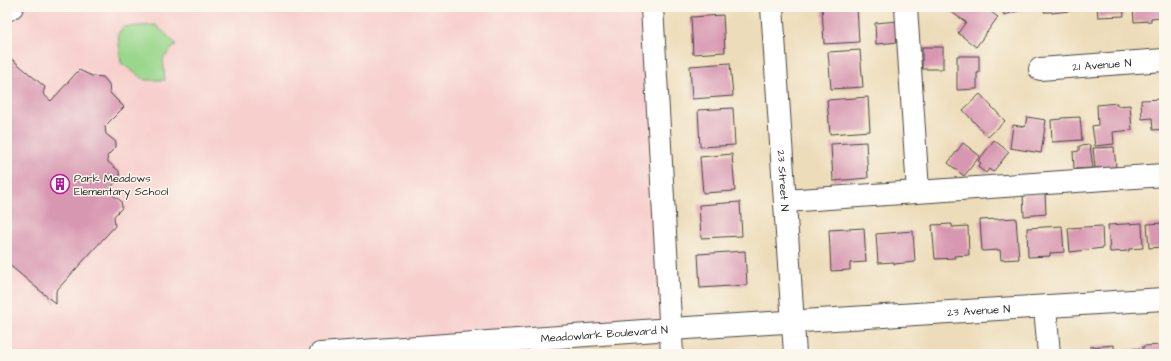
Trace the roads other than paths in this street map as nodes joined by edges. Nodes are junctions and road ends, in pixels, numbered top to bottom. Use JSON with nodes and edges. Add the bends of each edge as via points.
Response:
{"nodes":[{"id":1,"x":12,"y":7,"type":"edge"},
{"id":2,"x":652,"y":7,"type":"edge"},
{"id":3,"x":772,"y":7,"type":"edge"},
{"id":4,"x":906,"y":7,"type":"edge"},
{"id":5,"x":7,"y":10,"type":"edge"},
{"id":6,"x":1164,"y":60,"type":"edge"},
{"id":7,"x":1040,"y":69,"type":"dead end"},
{"id":8,"x":1164,"y":175,"type":"edge"},
{"id":9,"x":918,"y":191,"type":"junction"},
{"id":10,"x":785,"y":201,"type":"junction"},
{"id":11,"x":1164,"y":299,"type":"edge"},
{"id":12,"x":1045,"y":307,"type":"junction"},
{"id":13,"x":793,"y":322,"type":"junction"},
{"id":14,"x":671,"y":329,"type":"junction"},
{"id":15,"x":320,"y":354,"type":"edge"},
{"id":16,"x":672,"y":354,"type":"edge"},
{"id":17,"x":796,"y":354,"type":"edge"},
{"id":18,"x":1049,"y":354,"type":"edge"}],
"edges":[{"from":1,"to":5,"type":"street"},
{"from":2,"to":14,"type":"street"},
{"from":3,"to":10,"type":"street","name":"23 Street N"},
{"from":4,"to":9,"type":"street"},
{"from":6,"to":7,"type":"street","name":"21 Avenue N"},
{"from":8,"to":9,"type":"street"},
{"from":9,"to":10,"type":"street"},
{"from":10,"to":13,"type":"street","name":"23 Street N"},
{"from":11,"to":12,"type":"street","name":"23 Avenue N"},
{"from":12,"to":13,"type":"street","name":"23 Avenue N"},
{"from":12,"to":18,"type":"street"},
{"from":13,"to":14,"type":"street","name":"Meadowlark Boulevard N"},
{"from":13,"to":17,"type":"street","name":"23 Street N"},
{"from":14,"to":15,"type":"street","name":"Meadowlark Boulevard N"},
{"from":14,"to":16,"type":"street"}]}
